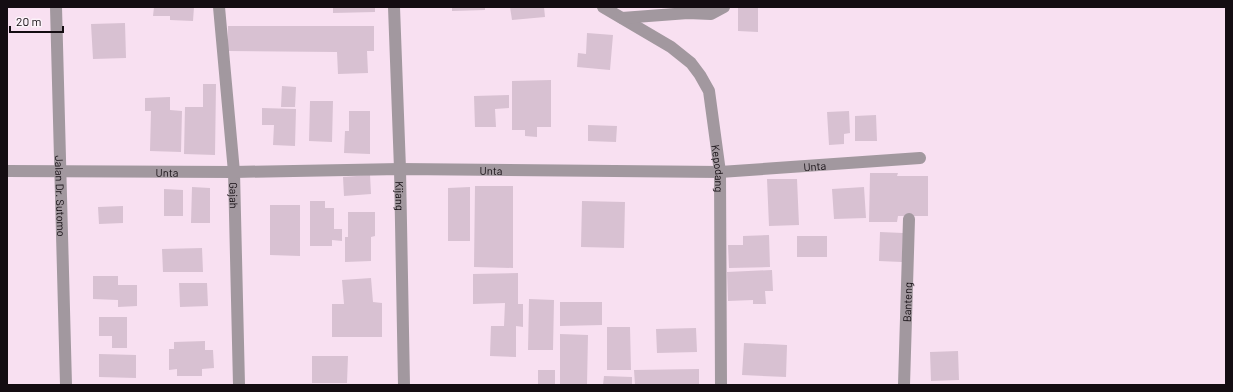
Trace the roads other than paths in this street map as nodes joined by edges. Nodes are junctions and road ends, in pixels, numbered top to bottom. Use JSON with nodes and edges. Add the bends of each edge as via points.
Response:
{"nodes":[{"id":1,"x":56,"y":7,"type":"edge"},
{"id":2,"x":219,"y":7,"type":"edge"},
{"id":3,"x":394,"y":7,"type":"edge"},
{"id":4,"x":603,"y":7,"type":"edge"},
{"id":5,"x":724,"y":7,"type":"edge"},
{"id":6,"x":628,"y":14,"type":"edge"},
{"id":7,"x":920,"y":158,"type":"dead end"},
{"id":8,"x":400,"y":169,"type":"junction"},
{"id":9,"x":61,"y":170,"type":"junction"},
{"id":10,"x":7,"y":171,"type":"edge"},
{"id":11,"x":234,"y":172,"type":"junction"},
{"id":12,"x":720,"y":172,"type":"junction"},
{"id":13,"x":909,"y":219,"type":"dead end"},
{"id":14,"x":66,"y":385,"type":"edge"},
{"id":15,"x":239,"y":385,"type":"edge"},
{"id":16,"x":404,"y":385,"type":"edge"},
{"id":17,"x":721,"y":385,"type":"edge"},
{"id":18,"x":904,"y":385,"type":"edge"}],
"edges":[{"from":1,"to":9,"type":"street","name":"Jalan Dr. Sutomo"},
{"from":2,"to":11,"type":"street","name":"Gajah"},
{"from":3,"to":8,"type":"street","name":"Kijang"},
{"from":4,"to":6,"type":"street","name":"Kepodang"},
{"from":5,"to":6,"type":"street","via":[[711,14]]},
{"from":6,"to":12,"type":"street","name":"Kepodang","via":[[691,62],[700,74],[709,91]]},
{"from":7,"to":12,"type":"street","name":"Unta"},
{"from":8,"to":11,"type":"street","name":"Unta"},
{"from":8,"to":12,"type":"street","name":"Unta"},
{"from":8,"to":16,"type":"street","name":"Kijang"},
{"from":9,"to":10,"type":"street","name":"Unta"},
{"from":9,"to":11,"type":"street","name":"Unta"},
{"from":9,"to":14,"type":"street","name":"Jalan Dr. Sutomo"},
{"from":11,"to":15,"type":"street","name":"Gajah"},
{"from":12,"to":17,"type":"street","name":"Kepodang"},
{"from":13,"to":18,"type":"street","name":"Banteng"}]}
